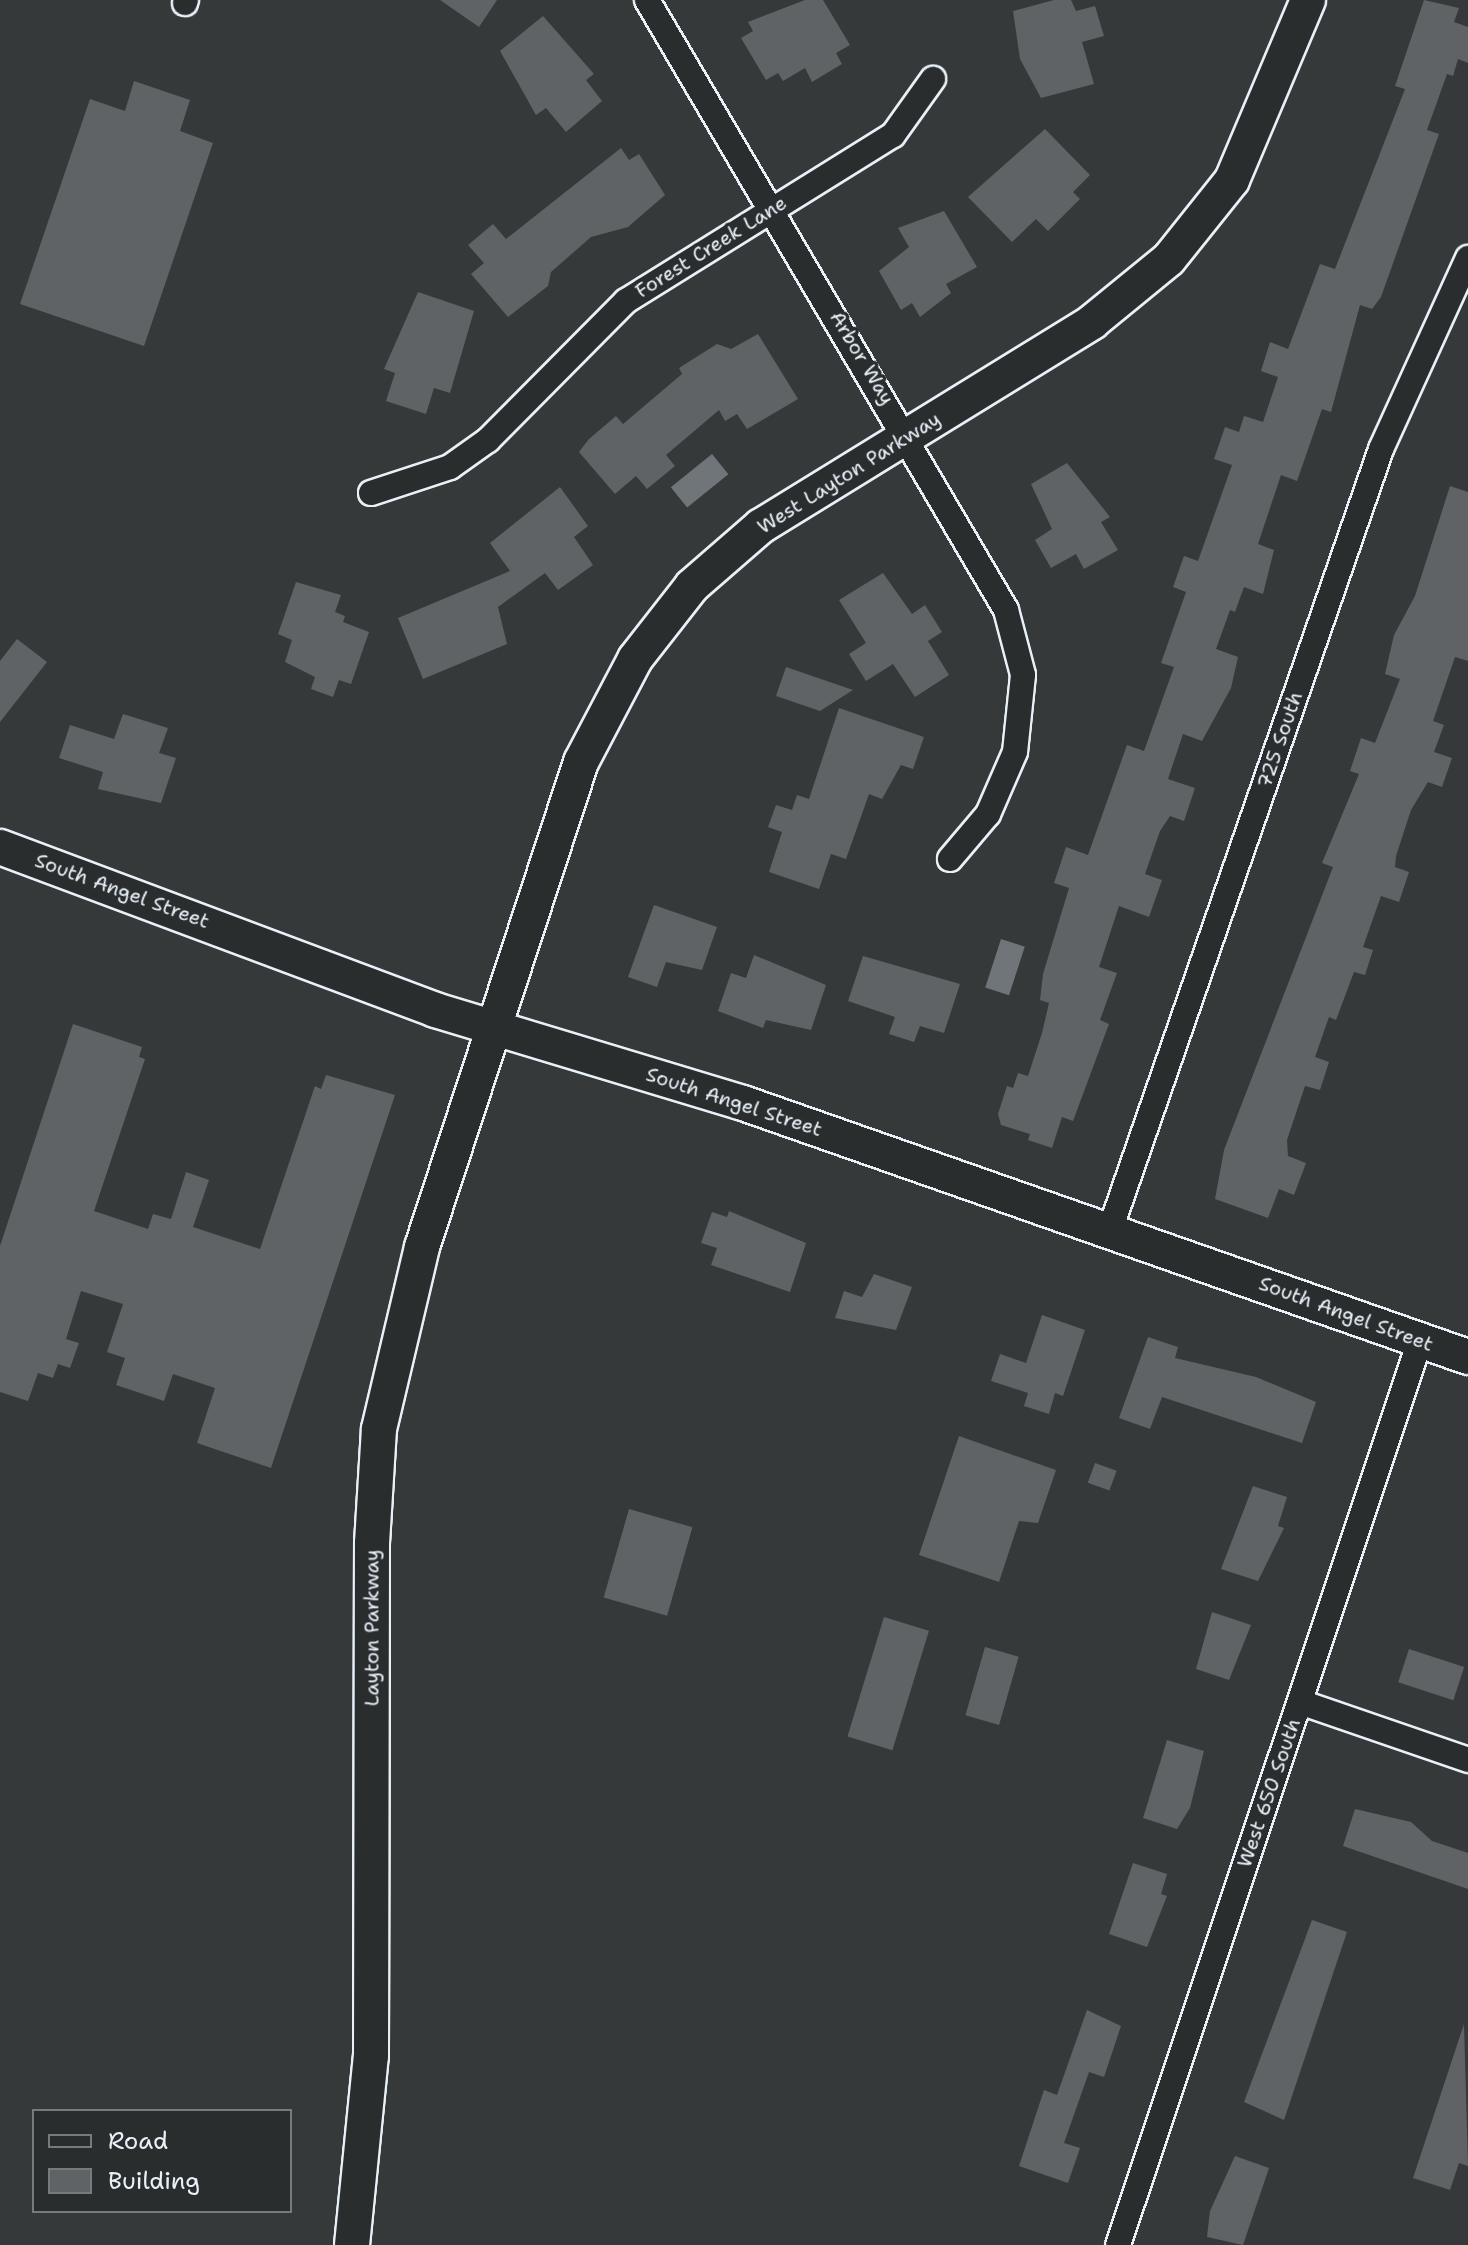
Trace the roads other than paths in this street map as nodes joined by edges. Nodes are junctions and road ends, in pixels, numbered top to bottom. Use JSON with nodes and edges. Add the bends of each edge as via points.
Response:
{"nodes":[{"id":1,"x":647,"y":0,"type":"edge"},
{"id":2,"x":1308,"y":0,"type":"edge"},
{"id":3,"x":933,"y":79,"type":"dead end"},
{"id":4,"x":773,"y":208,"type":"junction"},
{"id":5,"x":1468,"y":258,"type":"edge"},
{"id":6,"x":909,"y":436,"type":"junction"},
{"id":7,"x":371,"y":493,"type":"dead end"},
{"id":8,"x":0,"y":847,"type":"edge"},
{"id":9,"x":950,"y":859,"type":"dead end"},
{"id":10,"x":493,"y":1027,"type":"junction"},
{"id":11,"x":1110,"y":1230,"type":"junction"},
{"id":12,"x":1420,"y":1341,"type":"junction"},
{"id":13,"x":1468,"y":1357,"type":"edge"},
{"id":14,"x":1300,"y":1702,"type":"junction"},
{"id":15,"x":1468,"y":1760,"type":"edge"},
{"id":16,"x":352,"y":2245,"type":"edge"},
{"id":17,"x":1118,"y":2245,"type":"edge"}],
"edges":[{"from":1,"to":4,"type":"street","name":"Arbor Way"},
{"from":2,"to":6,"type":"main road","name":"West Layton Parkway","via":[[1232,180],[1169,259],[1092,322]]},
{"from":3,"to":4,"type":"street","name":"Forest Creek Lane","via":[[893,135]]},
{"from":4,"to":6,"type":"street","name":"Arbor Way"},
{"from":4,"to":7,"type":"street","name":"Forest Creek Lane","via":[[626,301],[488,440],[450,467]]},
{"from":5,"to":11,"type":"street","name":"725 South","via":[[1381,449]]},
{"from":6,"to":9,"type":"street","name":"Arbor Way","via":[[1006,610],[1023,675],[1015,752],[988,814]]},
{"from":6,"to":10,"type":"main road","name":"West Layton Parkway","via":[[761,526],[692,586],[635,659],[581,762]]},
{"from":8,"to":10,"type":"main road","name":"South Angel Street"},
{"from":10,"to":11,"type":"main road","name":"South Angel Street","via":[[743,1103]]},
{"from":10,"to":16,"type":"main road","name":"Layton Parkway","via":[[422,1247],[379,1429],[372,1543],[371,2056]]},
{"from":11,"to":12,"type":"main road","name":"South Angel Street"},
{"from":12,"to":13,"type":"main road","name":"South Angel Street"},
{"from":12,"to":14,"type":"street","name":"West 650 South"},
{"from":14,"to":15,"type":"street"},
{"from":14,"to":17,"type":"street","name":"West 650 South"}]}
